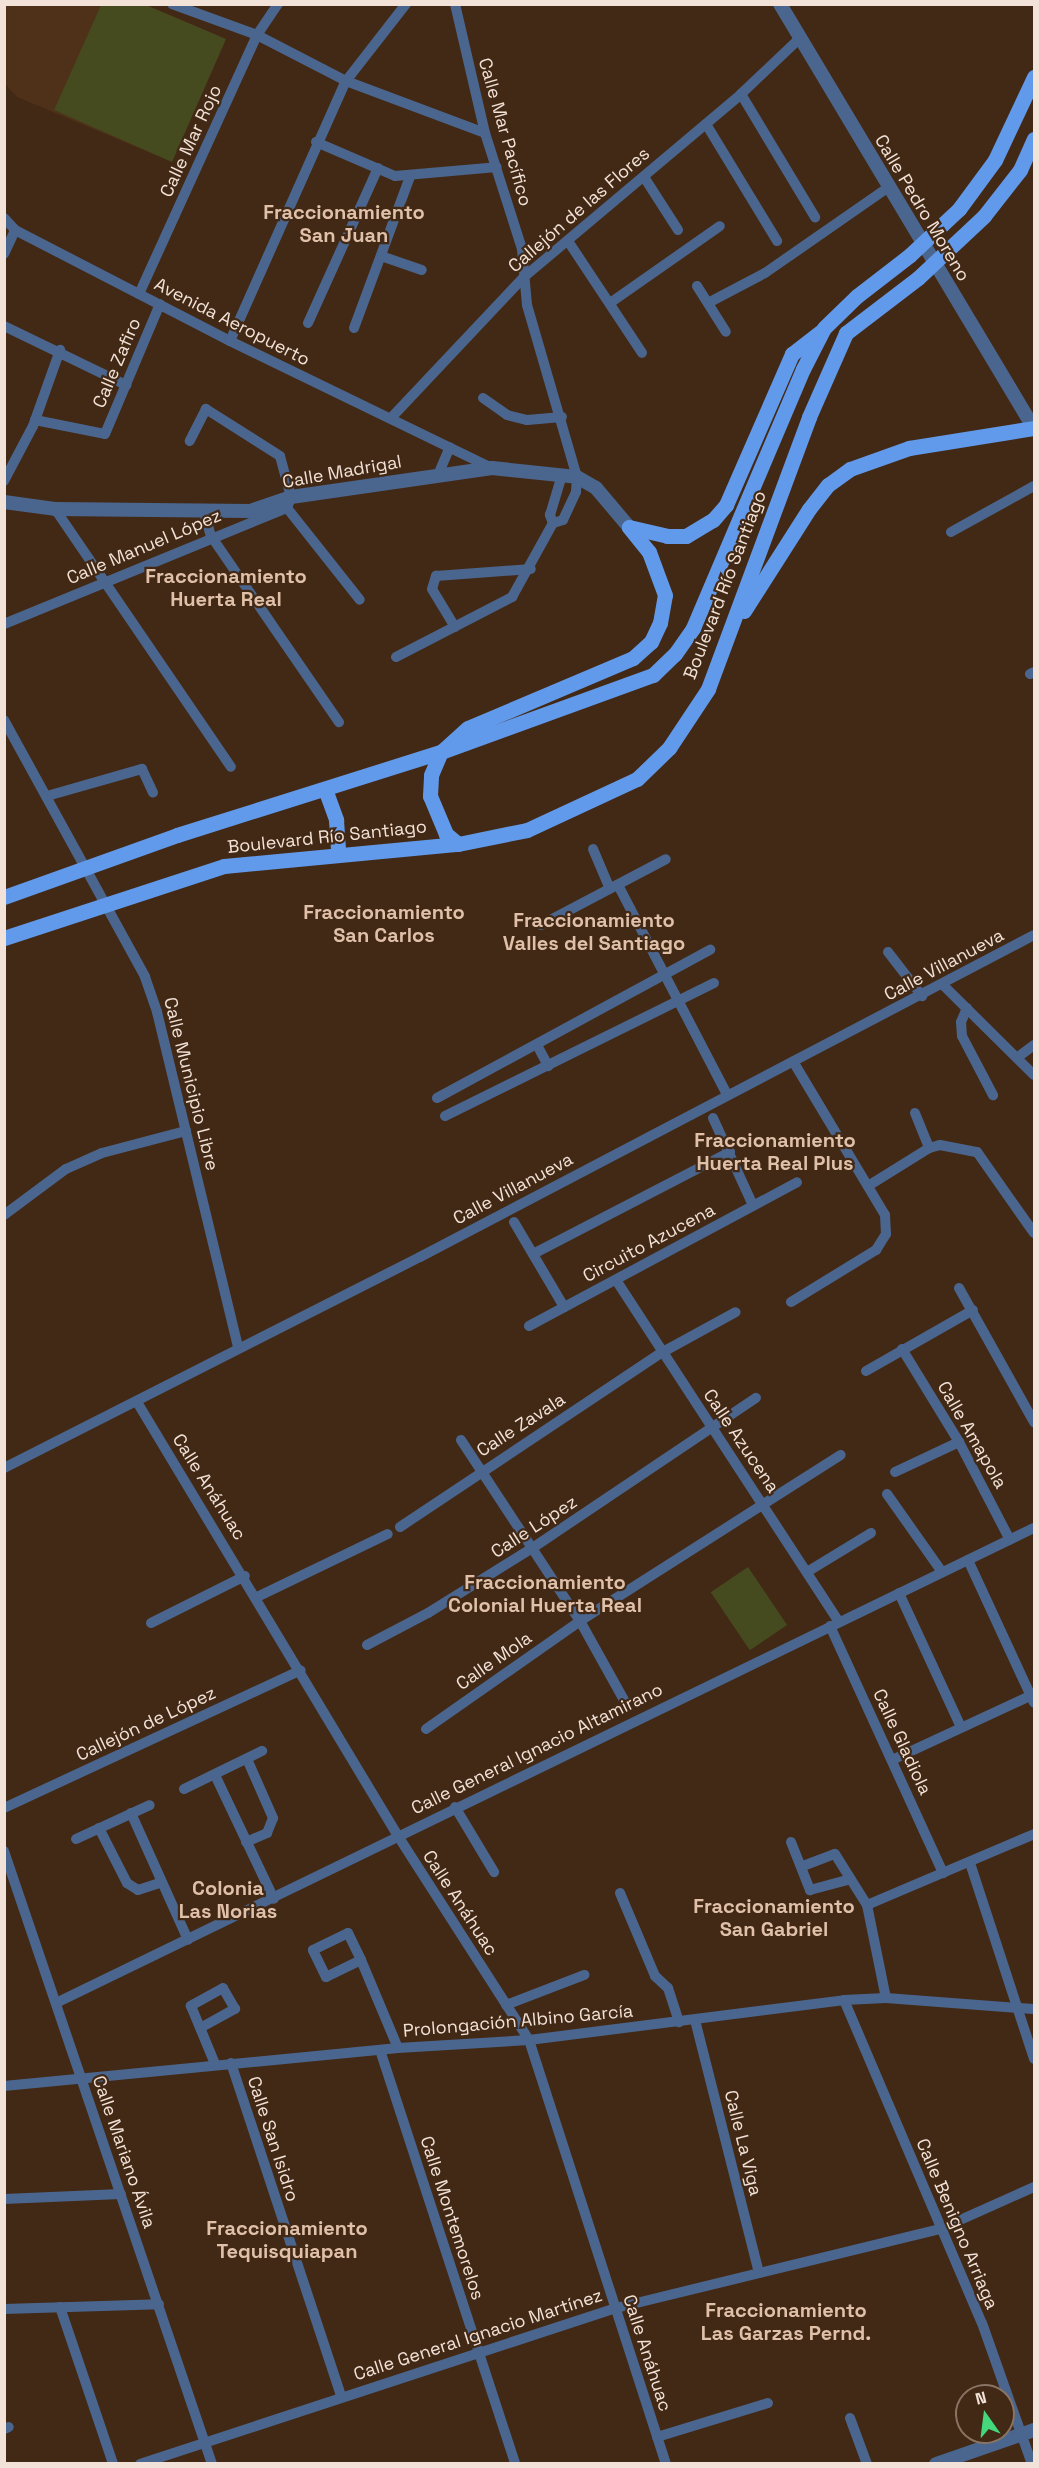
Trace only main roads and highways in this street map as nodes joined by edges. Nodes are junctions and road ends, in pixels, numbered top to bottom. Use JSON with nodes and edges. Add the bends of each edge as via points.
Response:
{"nodes":[{"id":1,"x":1035,"y":77,"type":"edge"},
{"id":2,"x":1035,"y":139,"type":"edge"},
{"id":3,"x":824,"y":328,"type":"junction"},
{"id":4,"x":1034,"y":429,"type":"edge"},
{"id":5,"x":734,"y":626,"type":"junction"},
{"id":6,"x":441,"y":752,"type":"junction"},
{"id":7,"x":326,"y":789,"type":"junction"},
{"id":8,"x":458,"y":844,"type":"junction"},
{"id":9,"x":338,"y":852,"type":"junction"},
{"id":10,"x":4,"y":897,"type":"edge"},
{"id":11,"x":4,"y":938,"type":"edge"}],
"edges":[{"from":1,"to":3,"type":"main road","name":"Boulevard Río Santiago","via":[[995,160],[959,209]]},
{"from":2,"to":5,"type":"main road","name":"Boulevard Río Santiago","via":[[1020,170],[984,216],[918,278],[846,333],[809,417]]},
{"from":3,"to":6,"type":"main road","name":"Boulevard Río Santiago","via":[[802,369],[693,628],[675,654],[653,675],[623,688]]},
{"from":3,"to":6,"type":"main road","via":[[792,354],[726,505],[713,520],[686,536],[629,527],[649,552],[665,595],[660,623],[651,642],[633,658],[468,728]]},
{"from":4,"to":5,"type":"main road","via":[[909,448],[850,469],[828,485],[809,508],[769,577]]},
{"from":5,"to":8,"type":"main road","name":"Boulevard Río Santiago","via":[[708,689],[669,748],[637,779],[527,830]]},
{"from":6,"to":7,"type":"main road","name":"Boulevard Río Santiago"},
{"from":6,"to":8,"type":"main road","via":[[431,775],[430,796],[446,834]]},
{"from":7,"to":9,"type":"main road","via":[[336,820]]},
{"from":7,"to":10,"type":"main road","name":"Boulevard Río Santiago","via":[[177,835]]},
{"from":8,"to":9,"type":"main road","name":"Boulevard Río Santiago"},
{"from":9,"to":11,"type":"main road","name":"Boulevard Río Santiago","via":[[224,866]]}]}
